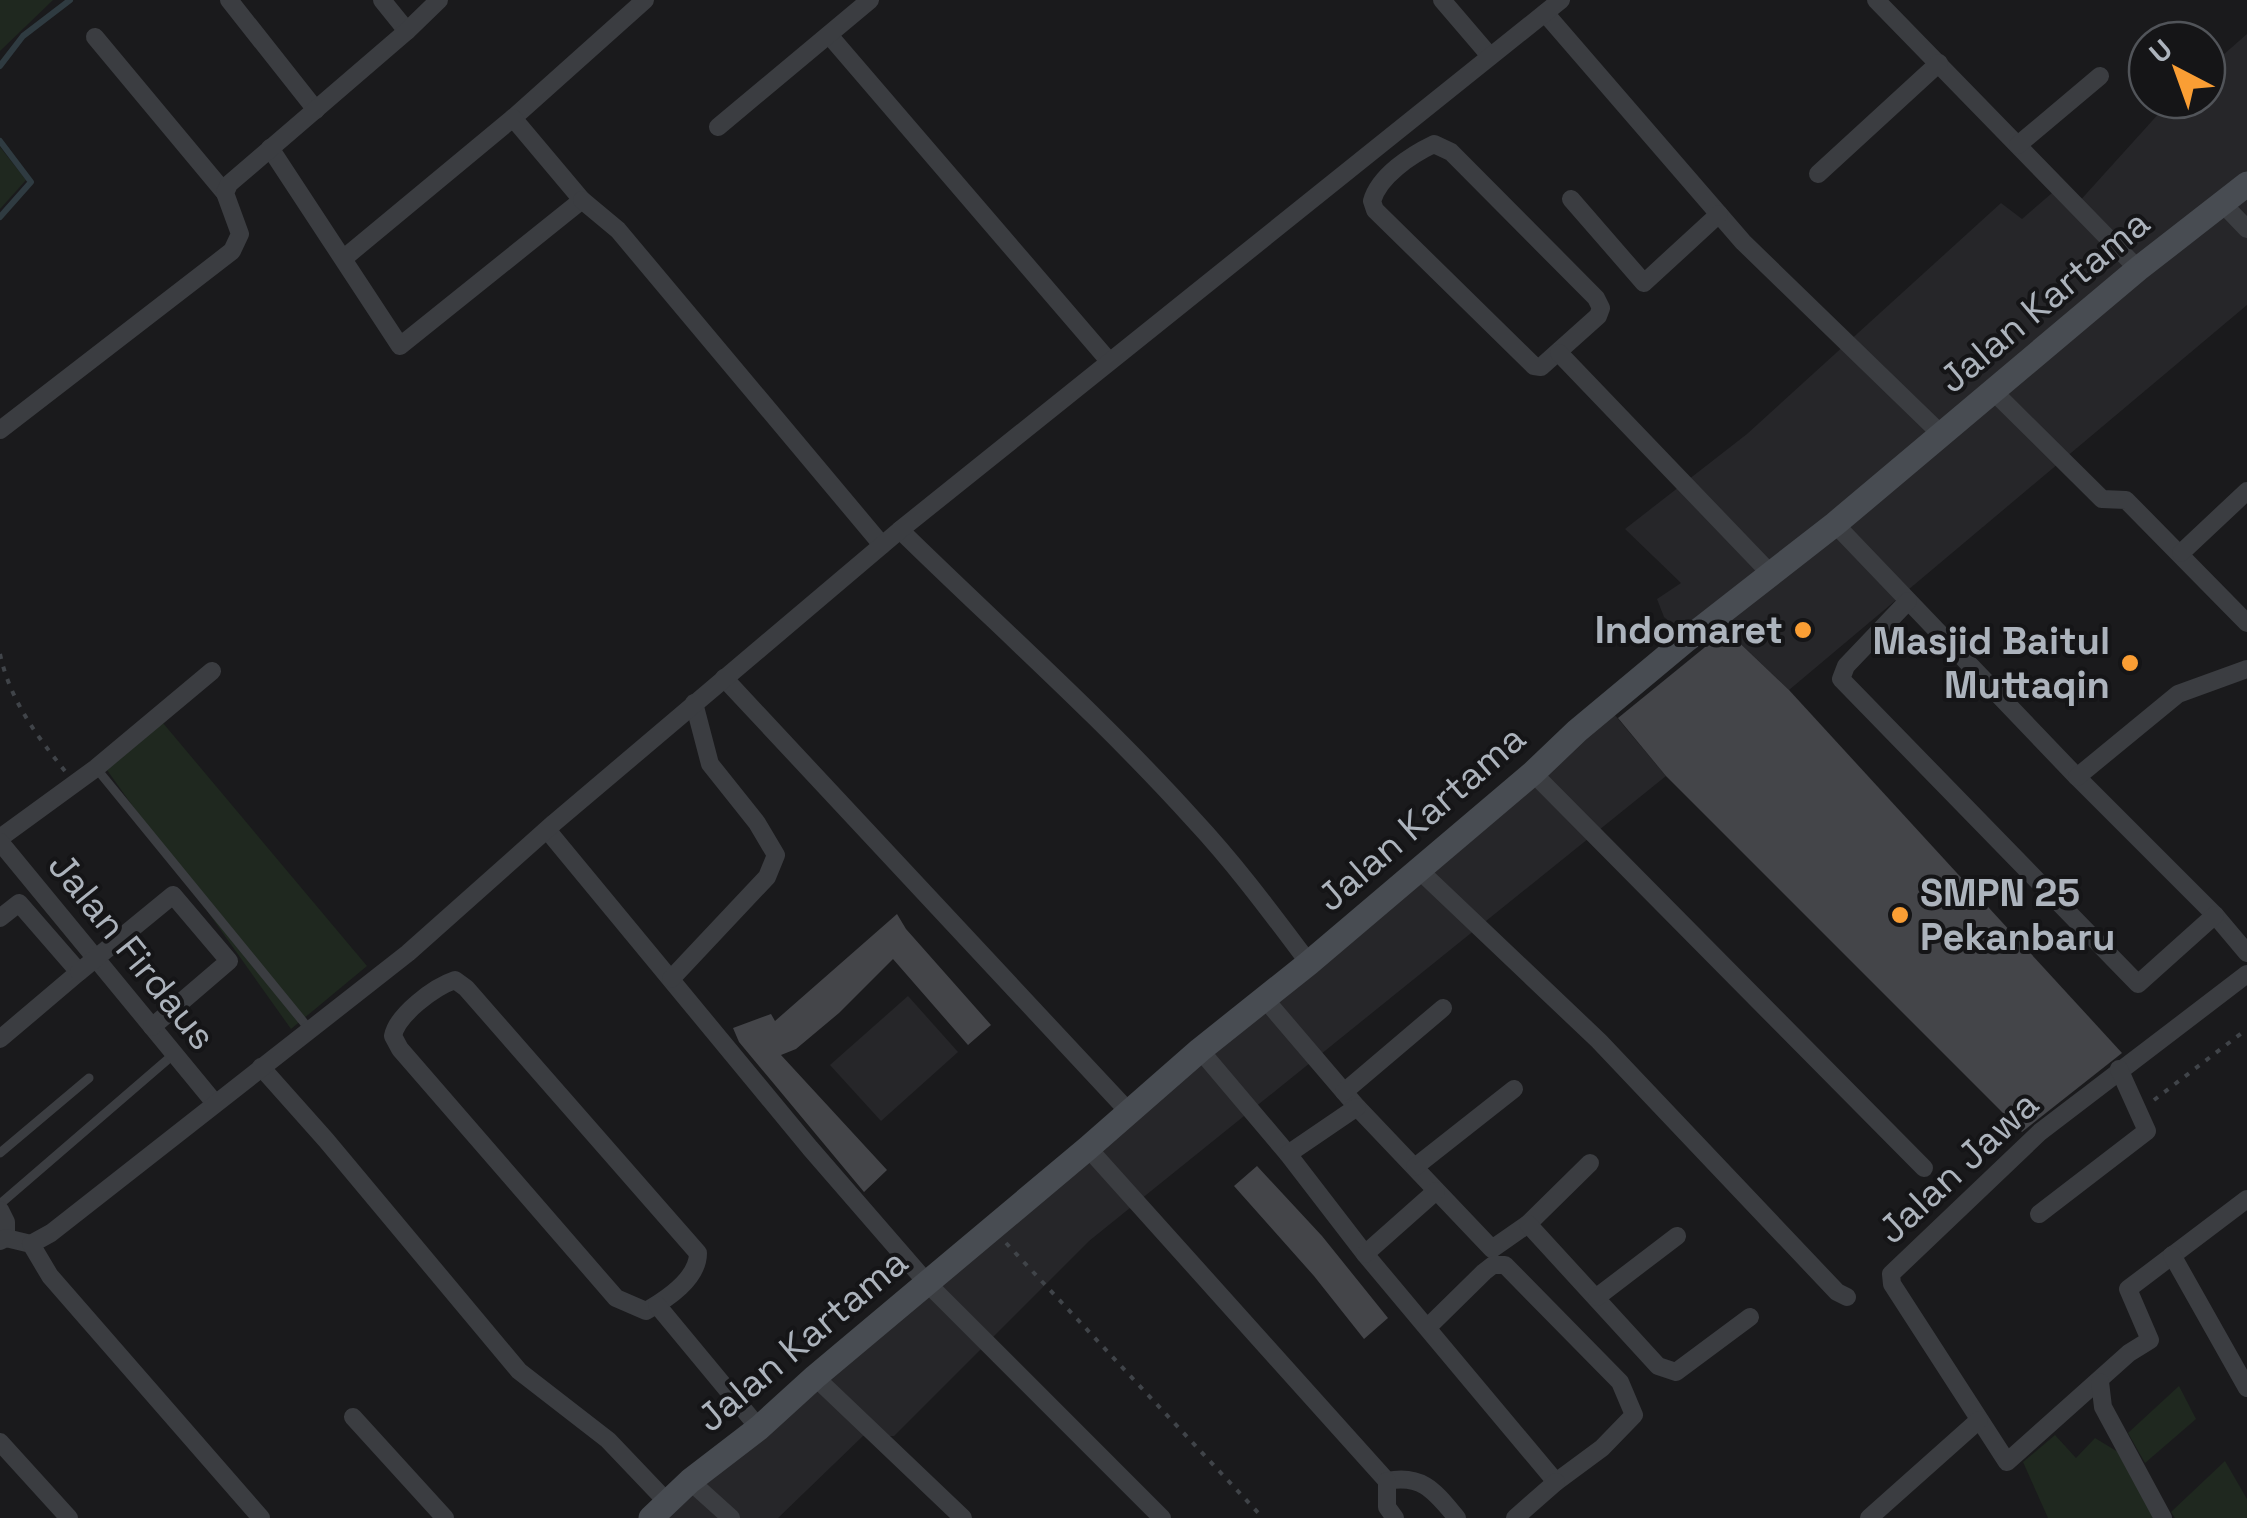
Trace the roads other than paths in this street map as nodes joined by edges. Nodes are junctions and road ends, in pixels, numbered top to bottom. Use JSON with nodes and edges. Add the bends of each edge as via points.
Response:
{"nodes":[{"id":1,"x":229,"y":0,"type":"edge"},
{"id":2,"x":382,"y":0,"type":"edge"},
{"id":3,"x":439,"y":0,"type":"edge"},
{"id":4,"x":644,"y":0,"type":"edge"},
{"id":5,"x":870,"y":0,"type":"edge"},
{"id":6,"x":1442,"y":0,"type":"edge"},
{"id":7,"x":1561,"y":0,"type":"edge"},
{"id":8,"x":1880,"y":1,"type":"edge"},
{"id":9,"x":1545,"y":13,"type":"junction"},
{"id":10,"x":408,"y":31,"type":"junction"},
{"id":11,"x":828,"y":35,"type":"junction"},
{"id":12,"x":95,"y":37,"type":"dead end"},
{"id":13,"x":1490,"y":56,"type":"junction"},
{"id":14,"x":1939,"y":63,"type":"junction"},
{"id":15,"x":2100,"y":76,"type":"dead end"},
{"id":16,"x":316,"y":110,"type":"junction"},
{"id":17,"x":513,"y":118,"type":"junction"},
{"id":18,"x":718,"y":127,"type":"dead end"},
{"id":19,"x":2018,"y":145,"type":"junction"},
{"id":20,"x":270,"y":148,"type":"junction"},
{"id":21,"x":1818,"y":174,"type":"dead end"},
{"id":22,"x":2247,"y":184,"type":"edge"},
{"id":23,"x":226,"y":193,"type":"junction"},
{"id":24,"x":1570,"y":199,"type":"dead end"},
{"id":25,"x":582,"y":200,"type":"junction"},
{"id":26,"x":2223,"y":204,"type":"junction"},
{"id":27,"x":1719,"y":214,"type":"junction"},
{"id":28,"x":2247,"y":229,"type":"edge"},
{"id":29,"x":343,"y":259,"type":"junction"},
{"id":30,"x":2138,"y":269,"type":"junction"},
{"id":31,"x":1560,"y":354,"type":"junction"},
{"id":32,"x":1109,"y":361,"type":"junction"},
{"id":33,"x":1994,"y":392,"type":"junction"},
{"id":34,"x":0,"y":430,"type":"edge"},
{"id":35,"x":1941,"y":434,"type":"junction"},
{"id":36,"x":2247,"y":492,"type":"edge"},
{"id":37,"x":1835,"y":524,"type":"junction"},
{"id":38,"x":900,"y":530,"type":"junction"},
{"id":39,"x":882,"y":545,"type":"junction"},
{"id":40,"x":2181,"y":553,"type":"junction"},
{"id":41,"x":1770,"y":573,"type":"junction"},
{"id":42,"x":1908,"y":601,"type":"junction"},
{"id":43,"x":2247,"y":623,"type":"edge"},
{"id":44,"x":2247,"y":669,"type":"edge"},
{"id":45,"x":212,"y":671,"type":"dead end"},
{"id":46,"x":724,"y":678,"type":"junction"},
{"id":47,"x":694,"y":703,"type":"junction"},
{"id":48,"x":96,"y":768,"type":"junction"},
{"id":49,"x":1533,"y":773,"type":"junction"},
{"id":50,"x":2077,"y":777,"type":"junction"},
{"id":51,"x":548,"y":831,"type":"junction"},
{"id":52,"x":0,"y":840,"type":"edge"},
{"id":53,"x":1419,"y":870,"type":"junction"},
{"id":54,"x":2215,"y":915,"type":"junction"},
{"id":55,"x":0,"y":918,"type":"edge"},
{"id":56,"x":2247,"y":953,"type":"edge"},
{"id":57,"x":96,"y":958,"type":"junction"},
{"id":58,"x":1309,"y":964,"type":"junction"},
{"id":59,"x":79,"y":972,"type":"junction"},
{"id":60,"x":2247,"y":974,"type":"edge"},
{"id":61,"x":671,"y":979,"type":"junction"},
{"id":62,"x":1264,"y":998,"type":"junction"},
{"id":63,"x":1444,"y":1008,"type":"dead end"},
{"id":64,"x":152,"y":1027,"type":"junction"},
{"id":65,"x":310,"y":1030,"type":"junction"},
{"id":66,"x":0,"y":1039,"type":"edge"},
{"id":67,"x":1200,"y":1050,"type":"junction"},
{"id":68,"x":174,"y":1054,"type":"junction"},
{"id":69,"x":261,"y":1068,"type":"junction"},
{"id":70,"x":2119,"y":1069,"type":"junction"},
{"id":71,"x":90,"y":1078,"type":"dead end"},
{"id":72,"x":1514,"y":1089,"type":"dead end"},
{"id":73,"x":1344,"y":1092,"type":"junction"},
{"id":74,"x":214,"y":1102,"type":"junction"},
{"id":75,"x":1357,"y":1107,"type":"junction"},
{"id":76,"x":1129,"y":1112,"type":"junction"},
{"id":77,"x":1088,"y":1148,"type":"junction"},
{"id":78,"x":0,"y":1153,"type":"edge"},
{"id":79,"x":1288,"y":1154,"type":"junction"},
{"id":80,"x":1590,"y":1163,"type":"dead end"},
{"id":81,"x":1414,"y":1167,"type":"junction"},
{"id":82,"x":1924,"y":1168,"type":"dead end"},
{"id":83,"x":1436,"y":1191,"type":"junction"},
{"id":84,"x":2247,"y":1199,"type":"edge"},
{"id":85,"x":0,"y":1207,"type":"edge"},
{"id":86,"x":2039,"y":1214,"type":"dead end"},
{"id":87,"x":1528,"y":1224,"type":"junction"},
{"id":88,"x":1677,"y":1236,"type":"dead end"},
{"id":89,"x":3,"y":1240,"type":"edge"},
{"id":90,"x":31,"y":1244,"type":"junction"},
{"id":91,"x":1366,"y":1254,"type":"junction"},
{"id":92,"x":2172,"y":1255,"type":"junction"},
{"id":93,"x":928,"y":1284,"type":"junction"},
{"id":94,"x":1597,"y":1297,"type":"junction"},
{"id":95,"x":1847,"y":1297,"type":"dead end"},
{"id":96,"x":657,"y":1305,"type":"junction"},
{"id":97,"x":1750,"y":1316,"type":"dead end"},
{"id":98,"x":1427,"y":1328,"type":"junction"},
{"id":99,"x":816,"y":1376,"type":"junction"},
{"id":100,"x":2100,"y":1382,"type":"junction"},
{"id":101,"x":2247,"y":1388,"type":"edge"},
{"id":102,"x":353,"y":1417,"type":"dead end"},
{"id":103,"x":1979,"y":1420,"type":"junction"},
{"id":104,"x":759,"y":1428,"type":"junction"},
{"id":105,"x":0,"y":1442,"type":"edge"},
{"id":106,"x":1387,"y":1481,"type":"junction"},
{"id":107,"x":690,"y":1482,"type":"junction"},
{"id":108,"x":1556,"y":1482,"type":"junction"},
{"id":109,"x":660,"y":1511,"type":"edge"},
{"id":110,"x":69,"y":1518,"type":"edge"},
{"id":111,"x":261,"y":1518,"type":"edge"},
{"id":112,"x":446,"y":1518,"type":"edge"},
{"id":113,"x":731,"y":1518,"type":"edge"},
{"id":114,"x":964,"y":1518,"type":"edge"},
{"id":115,"x":1162,"y":1518,"type":"edge"},
{"id":116,"x":1394,"y":1518,"type":"edge"},
{"id":117,"x":1457,"y":1518,"type":"edge"},
{"id":118,"x":1515,"y":1518,"type":"edge"},
{"id":119,"x":1869,"y":1518,"type":"edge"},
{"id":120,"x":2163,"y":1518,"type":"edge"}],
"edges":[{"from":1,"to":16,"type":"street"},
{"from":2,"to":10,"type":"street"},
{"from":3,"to":10,"type":"street"},
{"from":4,"to":17,"type":"street"},
{"from":5,"to":11,"type":"street"},
{"from":6,"to":13,"type":"street"},
{"from":7,"to":9,"type":"street"},
{"from":8,"to":14,"type":"street"},
{"from":9,"to":13,"type":"street"},
{"from":9,"to":27,"type":"street"},
{"from":10,"to":16,"type":"street"},
{"from":11,"to":18,"type":"street"},
{"from":11,"to":32,"type":"street"},
{"from":12,"to":23,"type":"street"},
{"from":13,"to":32,"type":"street"},
{"from":14,"to":19,"type":"street"},
{"from":14,"to":21,"type":"street"},
{"from":15,"to":19,"type":"street"},
{"from":16,"to":20,"type":"street"},
{"from":17,"to":25,"type":"street"},
{"from":17,"to":29,"type":"street"},
{"from":19,"to":30,"type":"street"},
{"from":20,"to":23,"type":"street"},
{"from":20,"to":29,"type":"street"},
{"from":22,"to":26,"type":"main road","name":"Jalan Kartama"},
{"from":23,"to":34,"type":"street","via":[[240,234],[232,251]]},
{"from":24,"to":27,"type":"street","via":[[1644,283]]},
{"from":25,"to":29,"type":"street","via":[[400,346]]},
{"from":25,"to":39,"type":"street","via":[[618,230]]},
{"from":26,"to":28,"type":"street"},
{"from":26,"to":30,"type":"main road","name":"Jalan Kartama"},
{"from":27,"to":35,"type":"street"},
{"from":30,"to":33,"type":"main road","name":"Jalan Kartama"},
{"from":31,"to":31,"type":"street","via":[[1534,366],[1375,210],[1380,185],[1416,153],[1434,144],[1451,152],[1596,298],[1598,316]]},
{"from":31,"to":41,"type":"street"},
{"from":32,"to":38,"type":"street"},
{"from":33,"to":35,"type":"main road","name":"Jalan Kartama"},
{"from":33,"to":40,"type":"street","via":[[2102,500],[2126,500]]},
{"from":35,"to":37,"type":"main road","name":"Jalan Kartama"},
{"from":36,"to":40,"type":"street"},
{"from":37,"to":41,"type":"main road","name":"Jalan Kartama"},
{"from":37,"to":42,"type":"street"},
{"from":38,"to":39,"type":"street"},
{"from":38,"to":58,"type":"street","via":[[1194,820]]},
{"from":39,"to":46,"type":"street"},
{"from":40,"to":43,"type":"street"},
{"from":41,"to":49,"type":"main road","name":"Jalan Kartama"},
{"from":42,"to":50,"type":"street"},
{"from":42,"to":54,"type":"street","via":[[1841,679],[2138,984]]},
{"from":44,"to":50,"type":"street","via":[[2178,694]]},
{"from":45,"to":48,"type":"street"},
{"from":46,"to":47,"type":"street"},
{"from":46,"to":76,"type":"street"},
{"from":47,"to":51,"type":"street"},
{"from":47,"to":61,"type":"street","via":[[710,764],[776,855],[767,877]]},
{"from":48,"to":52,"type":"street"},
{"from":48,"to":65,"type":"lane"},
{"from":49,"to":53,"type":"main road","name":"Jalan Kartama"},
{"from":49,"to":82,"type":"street"},
{"from":50,"to":54,"type":"street"},
{"from":51,"to":61,"type":"street"},
{"from":51,"to":65,"type":"street"},
{"from":52,"to":57,"type":"street","name":"Jalan Firdaus"},
{"from":53,"to":58,"type":"main road","name":"Jalan Kartama"},
{"from":53,"to":95,"type":"street","via":[[1599,1041]]},
{"from":54,"to":56,"type":"street"},
{"from":55,"to":59,"type":"street","via":[[19,902]]},
{"from":57,"to":59,"type":"street"},
{"from":57,"to":64,"type":"street","name":"Jalan Firdaus"},
{"from":57,"to":64,"type":"street","via":[[173,895],[229,962]]},
{"from":58,"to":62,"type":"main road","name":"Jalan Kartama"},
{"from":59,"to":66,"type":"street"},
{"from":60,"to":70,"type":"street","name":"Jalan Jawa"},
{"from":61,"to":93,"type":"street"},
{"from":62,"to":67,"type":"main road","name":"Jalan Kartama"},
{"from":62,"to":73,"type":"street"},
{"from":63,"to":73,"type":"street"},
{"from":64,"to":68,"type":"street","name":"Jalan Firdaus"},
{"from":65,"to":69,"type":"street"},
{"from":67,"to":76,"type":"main road","name":"Jalan Kartama"},
{"from":67,"to":79,"type":"street"},
{"from":68,"to":74,"type":"street","name":"Jalan Firdaus"},
{"from":68,"to":85,"type":"lane"},
{"from":69,"to":74,"type":"street"},
{"from":69,"to":109,"type":"street","via":[[519,1371],[608,1440]]},
{"from":70,"to":86,"type":"street","via":[[2147,1130]]},
{"from":70,"to":103,"type":"street","name":"Jalan Jawa","via":[[2040,1132],[1891,1274],[1898,1298]]},
{"from":71,"to":78,"type":"lane"},
{"from":72,"to":81,"type":"street"},
{"from":73,"to":75,"type":"street"},
{"from":74,"to":90,"type":"street"},
{"from":75,"to":79,"type":"street"},
{"from":75,"to":81,"type":"street"},
{"from":76,"to":77,"type":"main road","name":"Jalan Kartama"},
{"from":77,"to":93,"type":"main road","name":"Jalan Kartama"},
{"from":77,"to":106,"type":"street"},
{"from":79,"to":91,"type":"street"},
{"from":80,"to":87,"type":"street"},
{"from":81,"to":83,"type":"street"},
{"from":83,"to":87,"type":"street","via":[[1492,1249]]},
{"from":83,"to":91,"type":"street"},
{"from":84,"to":92,"type":"street"},
{"from":85,"to":89,"type":"street"},
{"from":87,"to":94,"type":"street"},
{"from":88,"to":94,"type":"street"},
{"from":89,"to":90,"type":"street"},
{"from":90,"to":111,"type":"street","via":[[50,1276]]},
{"from":91,"to":98,"type":"street"},
{"from":92,"to":100,"type":"street","via":[[2128,1290],[2150,1340]]},
{"from":92,"to":101,"type":"street"},
{"from":93,"to":99,"type":"main road","name":"Jalan Kartama"},
{"from":93,"to":115,"type":"street"},
{"from":94,"to":97,"type":"street","via":[[1669,1372]]},
{"from":96,"to":96,"type":"street","via":[[646,1311],[616,1298],[400,1049],[395,1026],[443,984],[455,980],[466,988],[698,1253],[687,1280]]},
{"from":96,"to":104,"type":"street"},
{"from":98,"to":108,"type":"street"},
{"from":98,"to":108,"type":"street","via":[[1484,1272],[1505,1265],[1620,1382],[1634,1415],[1630,1423]]},
{"from":99,"to":104,"type":"main road","name":"Jalan Kartama"},
{"from":99,"to":114,"type":"street"},
{"from":100,"to":103,"type":"street","name":"Jalan Jawa","via":[[2007,1462]]},
{"from":100,"to":120,"type":"street","via":[[2103,1408]]},
{"from":102,"to":112,"type":"street"},
{"from":103,"to":119,"type":"street"},
{"from":104,"to":107,"type":"main road","name":"Jalan Kartama"},
{"from":105,"to":110,"type":"street"},
{"from":106,"to":116,"type":"street"},
{"from":106,"to":117,"type":"street","via":[[1408,1477],[1434,1491]]},
{"from":107,"to":109,"type":"main road","name":"Jalan Kartama"},
{"from":107,"to":113,"type":"street"},
{"from":108,"to":118,"type":"street"}]}
